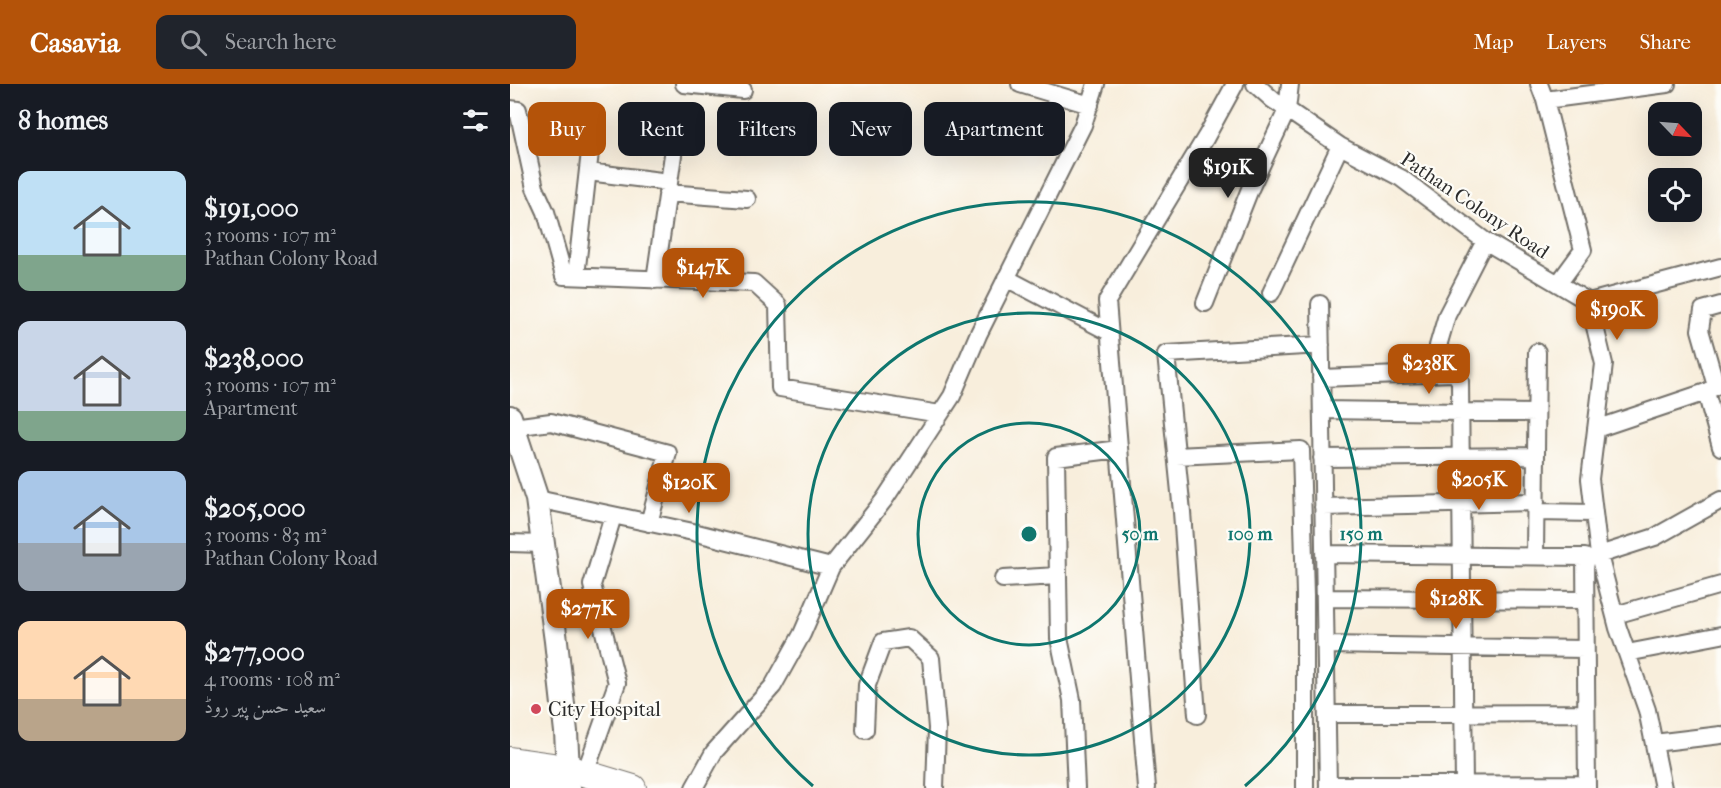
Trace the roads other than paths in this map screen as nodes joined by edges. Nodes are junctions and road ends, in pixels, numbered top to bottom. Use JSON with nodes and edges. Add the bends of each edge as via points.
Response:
{"nodes":[{"id":1,"x":684,"y":84,"type":"edge"},
{"id":2,"x":1020,"y":84,"type":"edge"},
{"id":3,"x":1096,"y":84,"type":"edge"},
{"id":4,"x":1235,"y":84,"type":"edge"},
{"id":5,"x":1255,"y":84,"type":"edge"},
{"id":6,"x":1290,"y":84,"type":"edge"},
{"id":7,"x":1667,"y":84,"type":"edge"},
{"id":8,"x":743,"y":90,"type":"dead end"},
{"id":9,"x":1542,"y":92,"type":"edge"},
{"id":10,"x":1090,"y":105,"type":"junction"},
{"id":11,"x":510,"y":109,"type":"edge"},
{"id":12,"x":1287,"y":110,"type":"junction"},
{"id":13,"x":1340,"y":146,"type":"junction"},
{"id":14,"x":590,"y":156,"type":"edge"},
{"id":15,"x":673,"y":156,"type":"edge"},
{"id":16,"x":588,"y":172,"type":"junction"},
{"id":17,"x":668,"y":188,"type":"junction"},
{"id":18,"x":747,"y":199,"type":"dead end"},
{"id":19,"x":1485,"y":241,"type":"junction"},
{"id":20,"x":1721,"y":267,"type":"edge"},
{"id":21,"x":576,"y":276,"type":"junction"},
{"id":22,"x":1006,"y":278,"type":"junction"},
{"id":23,"x":655,"y":280,"type":"junction"},
{"id":24,"x":1558,"y":284,"type":"junction"},
{"id":25,"x":1271,"y":293,"type":"dead end"},
{"id":26,"x":1589,"y":302,"type":"junction"},
{"id":27,"x":1205,"y":303,"type":"dead end"},
{"id":28,"x":1320,"y":304,"type":"dead end"},
{"id":29,"x":1721,"y":305,"type":"edge"},
{"id":30,"x":1109,"y":332,"type":"junction"},
{"id":31,"x":1321,"y":345,"type":"junction"},
{"id":32,"x":1537,"y":352,"type":"dead end"},
{"id":33,"x":1453,"y":373,"type":"junction"},
{"id":34,"x":1321,"y":378,"type":"junction"},
{"id":35,"x":1706,"y":392,"type":"junction"},
{"id":36,"x":1322,"y":410,"type":"junction"},
{"id":37,"x":1460,"y":413,"type":"junction"},
{"id":38,"x":1536,"y":413,"type":"junction"},
{"id":39,"x":940,"y":414,"type":"junction"},
{"id":40,"x":512,"y":422,"type":"edge"},
{"id":41,"x":1596,"y":429,"type":"junction"},
{"id":42,"x":1721,"y":447,"type":"edge"},
{"id":43,"x":1119,"y":449,"type":"junction"},
{"id":44,"x":1176,"y":456,"type":"junction"},
{"id":45,"x":1536,"y":456,"type":"junction"},
{"id":46,"x":1461,"y":457,"type":"junction"},
{"id":47,"x":1322,"y":458,"type":"junction"},
{"id":48,"x":537,"y":499,"type":"junction"},
{"id":49,"x":1721,"y":500,"type":"edge"},
{"id":50,"x":1461,"y":504,"type":"junction"},
{"id":51,"x":1323,"y":507,"type":"junction"},
{"id":52,"x":1536,"y":507,"type":"junction"},
{"id":53,"x":1594,"y":513,"type":"junction"},
{"id":54,"x":613,"y":516,"type":"junction"},
{"id":55,"x":649,"y":523,"type":"junction"},
{"id":56,"x":510,"y":543,"type":"edge"},
{"id":57,"x":543,"y":544,"type":"junction"},
{"id":58,"x":1324,"y":554,"type":"junction"},
{"id":59,"x":1462,"y":555,"type":"junction"},
{"id":60,"x":1599,"y":555,"type":"junction"},
{"id":61,"x":1535,"y":556,"type":"junction"},
{"id":62,"x":831,"y":567,"type":"junction"},
{"id":63,"x":1058,"y":576,"type":"junction"},
{"id":64,"x":1003,"y":579,"type":"dead end"},
{"id":65,"x":1721,"y":585,"type":"edge"},
{"id":66,"x":1325,"y":598,"type":"junction"},
{"id":67,"x":1462,"y":600,"type":"junction"},
{"id":68,"x":1585,"y":600,"type":"junction"},
{"id":69,"x":1615,"y":615,"type":"junction"},
{"id":70,"x":1721,"y":635,"type":"edge"},
{"id":71,"x":1326,"y":645,"type":"junction"},
{"id":72,"x":1463,"y":647,"type":"junction"},
{"id":73,"x":1585,"y":650,"type":"junction"},
{"id":74,"x":1627,"y":653,"type":"junction"},
{"id":75,"x":1464,"y":713,"type":"junction"},
{"id":76,"x":1586,"y":713,"type":"junction"},
{"id":77,"x":1327,"y":714,"type":"junction"},
{"id":78,"x":1197,"y":715,"type":"dead end"},
{"id":79,"x":865,"y":730,"type":"dead end"},
{"id":80,"x":1721,"y":735,"type":"edge"},
{"id":81,"x":1654,"y":743,"type":"junction"},
{"id":82,"x":510,"y":760,"type":"edge"},
{"id":83,"x":574,"y":776,"type":"edge"},
{"id":84,"x":510,"y":783,"type":"edge"},
{"id":85,"x":1587,"y":786,"type":"edge"},
{"id":86,"x":1328,"y":787,"type":"edge"},
{"id":87,"x":1464,"y":787,"type":"edge"},
{"id":88,"x":550,"y":788,"type":"edge"},
{"id":89,"x":633,"y":788,"type":"edge"},
{"id":90,"x":694,"y":788,"type":"edge"},
{"id":91,"x":935,"y":788,"type":"edge"},
{"id":92,"x":1076,"y":788,"type":"edge"},
{"id":93,"x":1147,"y":788,"type":"edge"},
{"id":94,"x":1305,"y":788,"type":"edge"},
{"id":95,"x":1663,"y":788,"type":"edge"}],
"edges":[{"from":1,"to":8,"type":"street"},
{"from":2,"to":10,"type":"street"},
{"from":3,"to":10,"type":"street"},
{"from":4,"to":30,"type":"street","via":[[1107,302]]},
{"from":5,"to":12,"type":"street","name":"Pathan Colony Road"},
{"from":6,"to":12,"type":"street"},
{"from":7,"to":9,"type":"street"},
{"from":9,"to":24,"type":"street","via":[[1583,250]]},
{"from":10,"to":22,"type":"street"},
{"from":11,"to":21,"type":"street","via":[[518,110],[535,188],[564,276]]},
{"from":12,"to":13,"type":"street","name":"Pathan Colony Road"},
{"from":12,"to":27,"type":"street","via":[[1250,189]]},
{"from":13,"to":19,"type":"street","name":"Pathan Colony Road","via":[[1401,178]]},
{"from":13,"to":25,"type":"street"},
{"from":14,"to":16,"type":"street"},
{"from":15,"to":17,"type":"street"},
{"from":16,"to":17,"type":"street"},
{"from":16,"to":21,"type":"street"},
{"from":17,"to":18,"type":"street"},
{"from":17,"to":23,"type":"street"},
{"from":19,"to":24,"type":"street","name":"Pathan Colony Road"},
{"from":19,"to":33,"type":"street","via":[[1447,315],[1438,346]]},
{"from":20,"to":26,"type":"street"},
{"from":21,"to":23,"type":"street"},
{"from":22,"to":30,"type":"street"},
{"from":22,"to":39,"type":"street"},
{"from":23,"to":39,"type":"street","via":[[754,283],[777,305],[780,388]]},
{"from":24,"to":26,"type":"street","name":"Pathan Colony Road"},
{"from":26,"to":41,"type":"street","via":[[1604,363]]},
{"from":28,"to":31,"type":"street"},
{"from":29,"to":35,"type":"street","via":[[1703,310],[1700,330],[1716,386]]},
{"from":30,"to":43,"type":"street"},
{"from":31,"to":34,"type":"street"},
{"from":31,"to":44,"type":"street","via":[[1166,354]]},
{"from":32,"to":38,"type":"street"},
{"from":33,"to":34,"type":"street"},
{"from":33,"to":37,"type":"street","via":[[1460,381]]},
{"from":34,"to":36,"type":"street"},
{"from":35,"to":41,"type":"street"},
{"from":35,"to":42,"type":"street"},
{"from":36,"to":37,"type":"street"},
{"from":36,"to":47,"type":"street"},
{"from":37,"to":38,"type":"street"},
{"from":37,"to":46,"type":"street"},
{"from":38,"to":45,"type":"street"},
{"from":39,"to":62,"type":"street","via":[[884,500]]},
{"from":40,"to":48,"type":"street"},
{"from":40,"to":55,"type":"street","via":[[551,422],[668,453]]},
{"from":41,"to":53,"type":"street","via":[[1590,478]]},
{"from":43,"to":63,"type":"street","via":[[1056,457]]},
{"from":43,"to":93,"type":"street"},
{"from":44,"to":78,"type":"street"},
{"from":44,"to":94,"type":"street","via":[[1301,450]]},
{"from":45,"to":46,"type":"street"},
{"from":45,"to":52,"type":"street"},
{"from":46,"to":47,"type":"street"},
{"from":46,"to":50,"type":"street"},
{"from":47,"to":51,"type":"street"},
{"from":48,"to":54,"type":"street"},
{"from":48,"to":57,"type":"street"},
{"from":49,"to":60,"type":"street","via":[[1655,537]]},
{"from":50,"to":51,"type":"street"},
{"from":50,"to":52,"type":"street"},
{"from":50,"to":59,"type":"street"},
{"from":51,"to":58,"type":"street"},
{"from":52,"to":53,"type":"street"},
{"from":52,"to":61,"type":"street"},
{"from":53,"to":60,"type":"street"},
{"from":54,"to":55,"type":"street"},
{"from":54,"to":83,"type":"street","via":[[592,585],[617,683]]},
{"from":55,"to":62,"type":"street"},
{"from":56,"to":57,"type":"street"},
{"from":57,"to":83,"type":"street"},
{"from":58,"to":59,"type":"street"},
{"from":58,"to":66,"type":"street"},
{"from":59,"to":61,"type":"street"},
{"from":59,"to":67,"type":"street"},
{"from":60,"to":69,"type":"street"},
{"from":61,"to":68,"type":"street","via":[[1585,557]]},
{"from":62,"to":90,"type":"street","via":[[802,634],[773,686],[714,753]]},
{"from":63,"to":64,"type":"street"},
{"from":63,"to":92,"type":"street","via":[[1059,638],[1072,700]]},
{"from":65,"to":69,"type":"street"},
{"from":66,"to":67,"type":"street"},
{"from":66,"to":71,"type":"street"},
{"from":67,"to":68,"type":"street"},
{"from":67,"to":72,"type":"street"},
{"from":68,"to":73,"type":"street"},
{"from":69,"to":74,"type":"street"},
{"from":70,"to":74,"type":"street"},
{"from":71,"to":72,"type":"street"},
{"from":71,"to":77,"type":"street"},
{"from":72,"to":73,"type":"street"},
{"from":72,"to":75,"type":"street"},
{"from":73,"to":76,"type":"street"},
{"from":74,"to":81,"type":"street"},
{"from":75,"to":76,"type":"street"},
{"from":75,"to":77,"type":"street"},
{"from":75,"to":87,"type":"street"},
{"from":76,"to":85,"type":"street"},
{"from":77,"to":86,"type":"street"},
{"from":79,"to":91,"type":"street","via":[[867,685],[883,642],[909,638],[931,658],[937,728]]},
{"from":80,"to":81,"type":"street"},
{"from":81,"to":95,"type":"street"},
{"from":82,"to":83,"type":"main road"},
{"from":83,"to":89,"type":"main road"},
{"from":84,"to":88,"type":"main road"},
{"from":85,"to":87,"type":"street"},
{"from":86,"to":87,"type":"street"}]}
